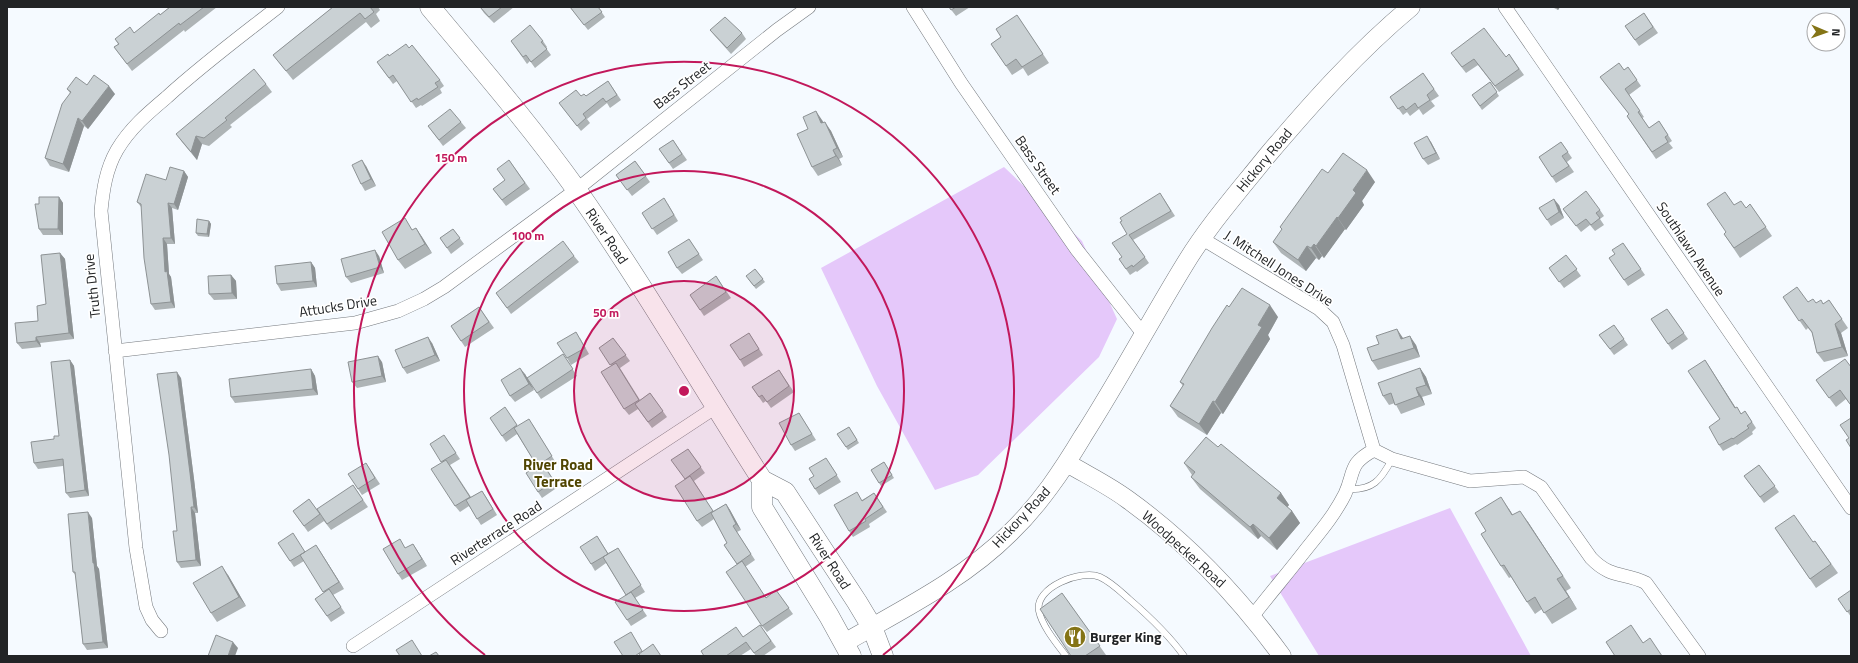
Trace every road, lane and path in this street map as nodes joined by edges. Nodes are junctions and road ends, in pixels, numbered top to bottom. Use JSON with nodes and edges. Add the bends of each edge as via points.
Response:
{"nodes":[{"id":1,"x":278,"y":7,"type":"edge"},
{"id":2,"x":430,"y":7,"type":"edge"},
{"id":3,"x":809,"y":7,"type":"edge"},
{"id":4,"x":913,"y":7,"type":"edge"},
{"id":5,"x":1410,"y":7,"type":"edge"},
{"id":6,"x":1505,"y":7,"type":"edge"},
{"id":7,"x":576,"y":190,"type":"junction"},
{"id":8,"x":1201,"y":238,"type":"junction"},
{"id":9,"x":1144,"y":335,"type":"junction"},
{"id":10,"x":115,"y":351,"type":"junction"},
{"id":11,"x":716,"y":407,"type":"junction"},
{"id":12,"x":1374,"y":450,"type":"junction"},
{"id":13,"x":1392,"y":459,"type":"junction"},
{"id":14,"x":1067,"y":463,"type":"junction"},
{"id":15,"x":762,"y":480,"type":"junction"},
{"id":16,"x":1346,"y":489,"type":"junction"},
{"id":17,"x":1851,"y":508,"type":"edge"},
{"id":18,"x":1252,"y":617,"type":"junction"},
{"id":19,"x":872,"y":627,"type":"junction"},
{"id":20,"x":161,"y":631,"type":"dead end"},
{"id":21,"x":354,"y":646,"type":"dead end"},
{"id":22,"x":848,"y":650,"type":"edge"},
{"id":23,"x":1280,"y":655,"type":"edge"},
{"id":24,"x":883,"y":656,"type":"edge"},
{"id":25,"x":1066,"y":656,"type":"edge"},
{"id":26,"x":1184,"y":656,"type":"edge"},
{"id":27,"x":1698,"y":656,"type":"edge"}],
"edges":[{"from":1,"to":10,"type":"street","name":"Truth Drive","via":[[140,120],[117,150],[108,170],[101,211]]},
{"from":2,"to":7,"type":"main road","name":"River Road","via":[[501,92]]},
{"from":3,"to":7,"type":"street","name":"Bass Street"},
{"from":4,"to":9,"type":"street","name":"Bass Street","via":[[961,83],[1077,250]]},
{"from":5,"to":8,"type":"main road","name":"Hickory Road","via":[[1316,100]]},
{"from":6,"to":17,"type":"street","name":"Southlawn Avenue"},
{"from":7,"to":10,"type":"street","name":"Attucks Drive","via":[[444,288],[398,311],[354,323]]},
{"from":7,"to":11,"type":"main road","name":"River Road"},
{"from":8,"to":9,"type":"main road","name":"Hickory Road"},
{"from":8,"to":12,"type":"street","name":"J. Mitchell Jones Drive","via":[[1319,309],[1333,322],[1343,345]]},
{"from":9,"to":14,"type":"main road","name":"Hickory Road"},
{"from":10,"to":20,"type":"street","name":"Truth Drive","via":[[136,548],[146,607]]},
{"from":11,"to":15,"type":"main road","name":"River Road"},
{"from":11,"to":21,"type":"street","name":"Riverterrace Road"},
{"from":12,"to":13,"type":"street"},
{"from":12,"to":16,"type":"street","via":[[1355,463]]},
{"from":13,"to":16,"type":"lane","via":[[1384,476],[1377,483]]},
{"from":13,"to":27,"type":"street","via":[[1470,481],[1524,477],[1534,482],[1541,487],[1599,567],[1610,573],[1637,578],[1646,584]]},
{"from":14,"to":18,"type":"main road","name":"Woodpecker Road","via":[[1126,498],[1162,525],[1208,568]]},
{"from":14,"to":19,"type":"main road","name":"Hickory Road","via":[[1032,511],[995,546],[943,586]]},
{"from":15,"to":19,"type":"main road","name":"River Road","via":[[785,492]]},
{"from":15,"to":22,"type":"main road","name":"River Road","via":[[762,507]]},
{"from":16,"to":18,"type":"street","via":[[1332,517]]},
{"from":18,"to":23,"type":"main road","name":"Woodpecker Road"},
{"from":19,"to":22,"type":"main road","name":"Hickory Road"},
{"from":19,"to":24,"type":"main road","name":"River Road"},
{"from":25,"to":26,"type":"lane","via":[[1039,612],[1040,602],[1050,588],[1064,580],[1098,576],[1111,583],[1166,632]]}]}
